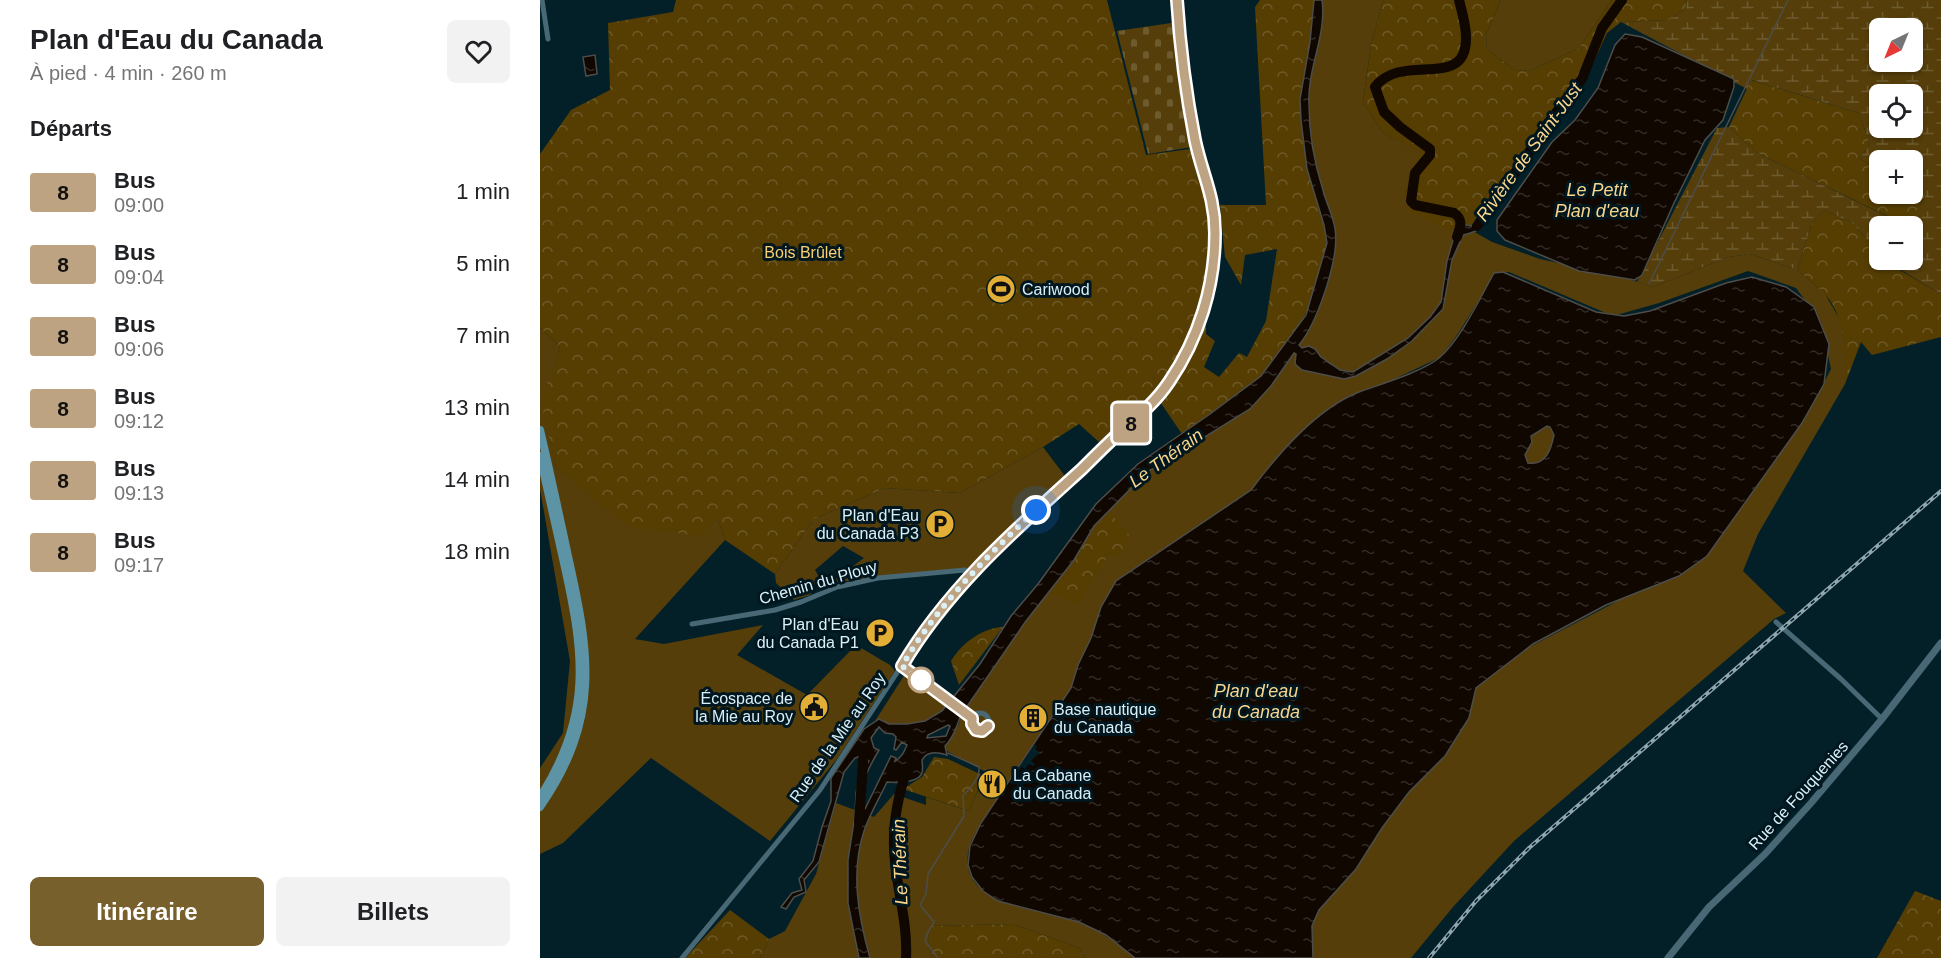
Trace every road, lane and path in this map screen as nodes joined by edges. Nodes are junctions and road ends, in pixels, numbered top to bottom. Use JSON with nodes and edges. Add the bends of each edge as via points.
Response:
{"nodes":[{"id":1,"x":542,"y":0,"type":"edge"},
{"id":2,"x":1177,"y":0,"type":"edge"},
{"id":3,"x":548,"y":39,"type":"dead end"},
{"id":4,"x":540,"y":430,"type":"edge"},
{"id":5,"x":540,"y":456,"type":"edge"},
{"id":6,"x":951,"y":572,"type":"junction"},
{"id":7,"x":972,"y":573,"type":"junction"},
{"id":8,"x":964,"y":582,"type":"junction"},
{"id":9,"x":1776,"y":622,"type":"dead end"},
{"id":10,"x":692,"y":624,"type":"dead end"},
{"id":11,"x":1941,"y":643,"type":"edge"},
{"id":12,"x":902,"y":666,"type":"junction"},
{"id":13,"x":972,"y":718,"type":"dead end"},
{"id":14,"x":1882,"y":718,"type":"junction"},
{"id":15,"x":540,"y":797,"type":"edge"},
{"id":16,"x":540,"y":807,"type":"edge"},
{"id":17,"x":682,"y":958,"type":"edge"},
{"id":18,"x":1668,"y":958,"type":"edge"}],
"edges":[{"from":1,"to":3,"type":"street"},
{"from":2,"to":7,"type":"street","name":"Rue de la Mie au Roy","via":[[1191,118],[1215,215],[1214,256],[1201,320],[1184,358],[1157,398]]},
{"from":4,"to":16,"type":"main road","via":[[579,608],[586,672],[584,706],[574,740]]},
{"from":5,"to":15,"type":"main road","via":[[575,616],[581,667],[572,730]]},
{"from":6,"to":7,"type":"street","name":"Chemin du Plouy"},
{"from":6,"to":8,"type":"street"},
{"from":6,"to":10,"type":"street","name":"Chemin du Plouy","via":[[865,580],[775,610]]},
{"from":7,"to":8,"type":"street","name":"Rue de la Mie au Roy"},
{"from":8,"to":12,"type":"street","name":"Rue de la Mie au Roy"},
{"from":9,"to":14,"type":"street"},
{"from":11,"to":14,"type":"street","name":"Rue de Fouquenies"},
{"from":12,"to":13,"type":"street"},
{"from":12,"to":17,"type":"street","name":"Rue de la Mie au Roy","via":[[820,790]]},
{"from":14,"to":18,"type":"street","name":"Rue de Fouquenies","via":[[1795,822],[1709,907]]}]}
